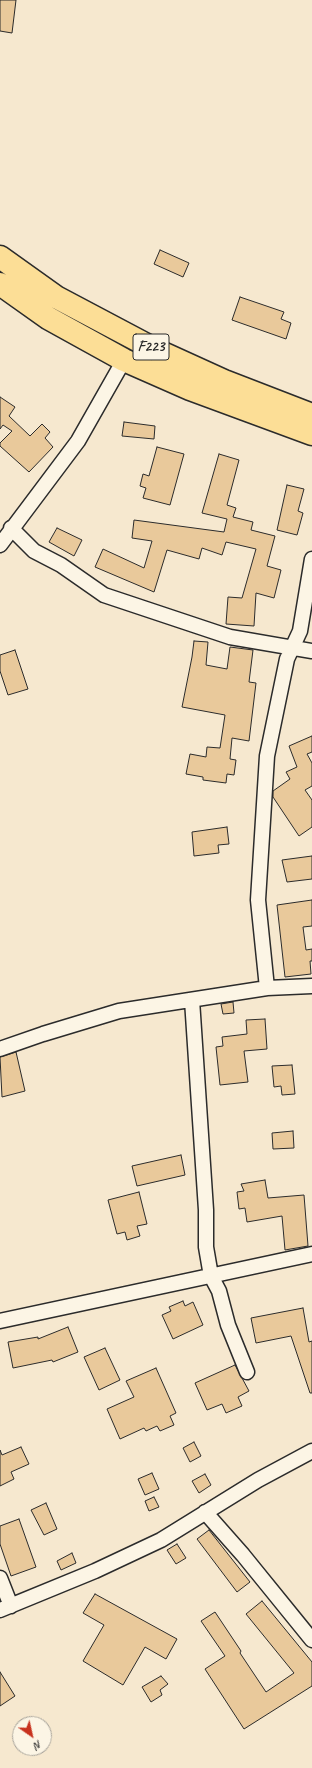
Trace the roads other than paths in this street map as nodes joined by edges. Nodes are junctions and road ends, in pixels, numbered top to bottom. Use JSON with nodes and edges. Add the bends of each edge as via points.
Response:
{"nodes":[{"id":1,"x":0,"y":257,"type":"edge"},
{"id":2,"x":0,"y":284,"type":"edge"},
{"id":3,"x":124,"y":360,"type":"junction"},
{"id":4,"x":312,"y":415,"type":"edge"},
{"id":5,"x":312,"y":434,"type":"edge"},
{"id":6,"x":11,"y":528,"type":"junction"},
{"id":7,"x":1,"y":543,"type":"edge"},
{"id":8,"x":312,"y":559,"type":"edge"},
{"id":9,"x":292,"y":648,"type":"junction"},
{"id":10,"x":312,"y":651,"type":"edge"},
{"id":11,"x":312,"y":986,"type":"edge"},
{"id":12,"x":267,"y":988,"type":"junction"},
{"id":13,"x":192,"y":1000,"type":"junction"},
{"id":14,"x":0,"y":1049,"type":"edge"},
{"id":15,"x":312,"y":1254,"type":"edge"},
{"id":16,"x":211,"y":1276,"type":"junction"},
{"id":17,"x":0,"y":1321,"type":"edge"},
{"id":18,"x":247,"y":1372,"type":"dead end"},
{"id":19,"x":312,"y":1451,"type":"edge"},
{"id":20,"x":205,"y":1512,"type":"junction"},
{"id":21,"x":0,"y":1578,"type":"edge"},
{"id":22,"x":5,"y":1608,"type":"edge"},
{"id":23,"x":312,"y":1640,"type":"edge"}],
"edges":[{"from":1,"to":4,"type":"main road","number":"F223","via":[[56,297],[158,351],[224,381]]},
{"from":2,"to":3,"type":"main road","number":"F223","via":[[48,318]]},
{"from":3,"to":5,"type":"main road","number":"F223","via":[[190,389]]},
{"from":3,"to":6,"type":"street","via":[[78,441]]},
{"from":6,"to":7,"type":"street"},
{"from":6,"to":9,"type":"street","via":[[34,551],[104,595],[230,637]]},
{"from":8,"to":9,"type":"street","via":[[300,631]]},
{"from":9,"to":10,"type":"street"},
{"from":9,"to":12,"type":"street","via":[[286,659],[267,756],[258,900]]},
{"from":11,"to":12,"type":"street"},
{"from":12,"to":13,"type":"street"},
{"from":13,"to":14,"type":"street","via":[[119,1011]]},
{"from":13,"to":16,"type":"street","via":[[206,1210],[206,1247]]},
{"from":15,"to":16,"type":"street"},
{"from":16,"to":17,"type":"street"},
{"from":16,"to":18,"type":"street","via":[[219,1291],[228,1325]]},
{"from":19,"to":20,"type":"street"},
{"from":20,"to":22,"type":"street","via":[[151,1544],[95,1571]]},
{"from":20,"to":23,"type":"street"},
{"from":21,"to":22,"type":"street"}]}
